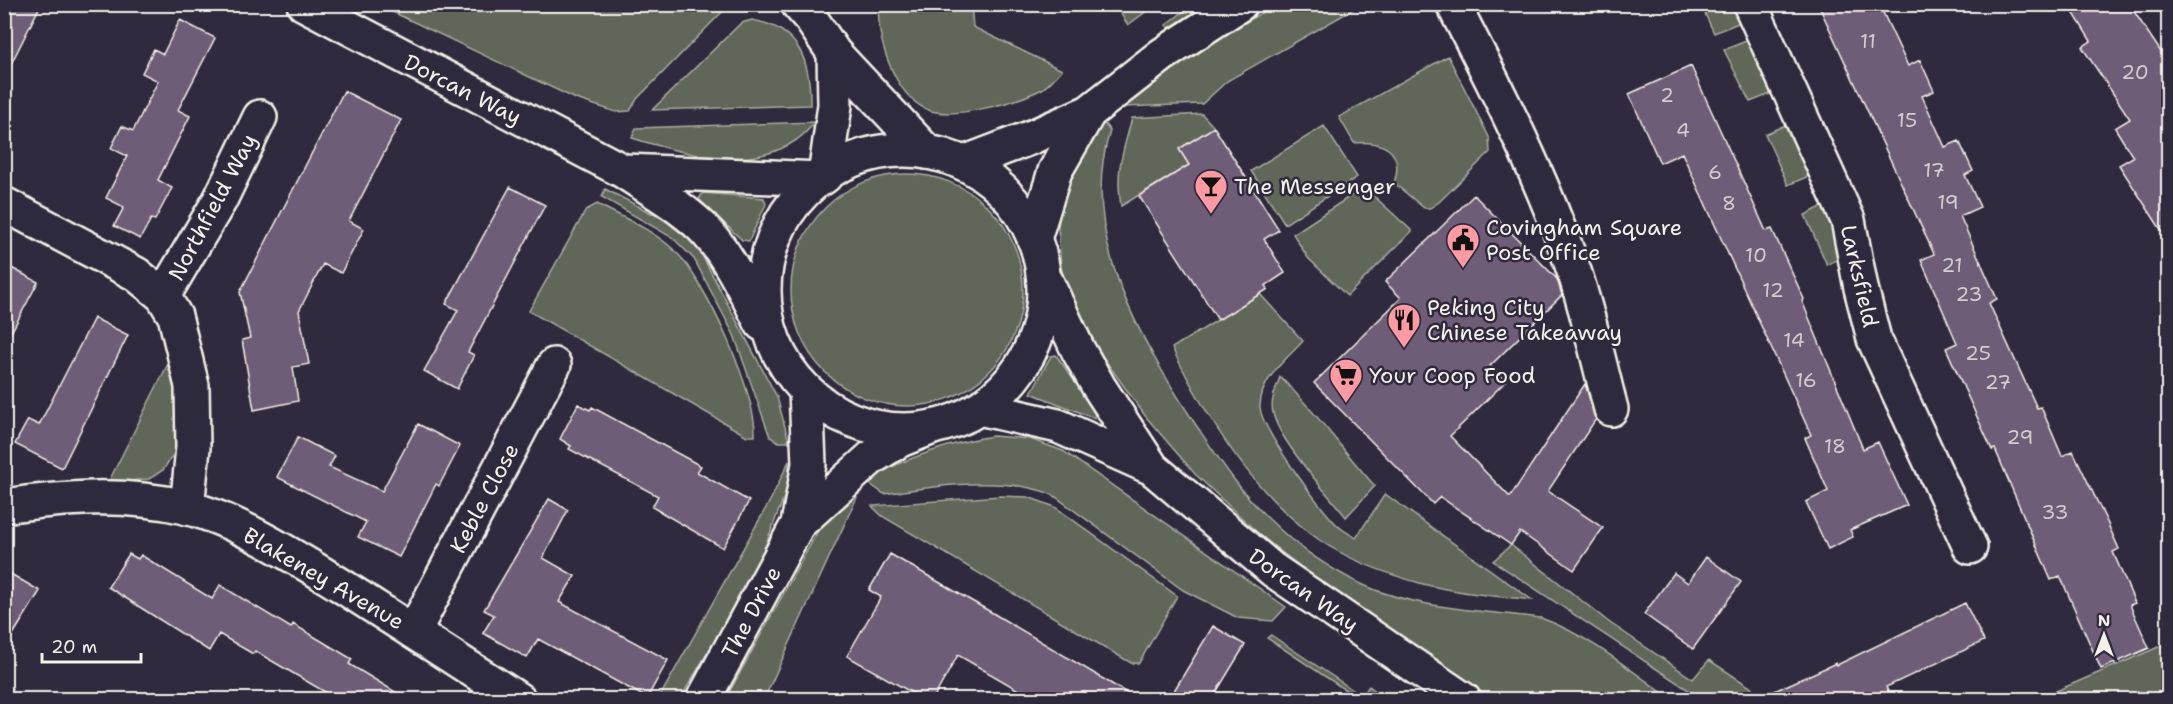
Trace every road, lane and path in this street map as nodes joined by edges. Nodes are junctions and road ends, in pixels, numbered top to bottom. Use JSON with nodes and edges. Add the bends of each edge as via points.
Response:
{"nodes":[{"id":1,"x":304,"y":4,"type":"edge"},
{"id":2,"x":1240,"y":4,"type":"edge"},
{"id":3,"x":1453,"y":4,"type":"edge"},
{"id":4,"x":1750,"y":4,"type":"edge"},
{"id":5,"x":812,"y":9,"type":"edge"},
{"id":6,"x":834,"y":53,"type":"junction"},
{"id":7,"x":1089,"y":112,"type":"junction"},
{"id":8,"x":260,"y":117,"type":"dead end"},
{"id":9,"x":927,"y":152,"type":"junction"},
{"id":10,"x":964,"y":162,"type":"junction"},
{"id":11,"x":623,"y":171,"type":"junction"},
{"id":12,"x":823,"y":177,"type":"junction"},
{"id":13,"x":4,"y":204,"type":"edge"},
{"id":14,"x":1034,"y":239,"type":"junction"},
{"id":15,"x":1043,"y":273,"type":"junction"},
{"id":16,"x":163,"y":296,"type":"junction"},
{"id":17,"x":766,"y":334,"type":"junction"},
{"id":18,"x":554,"y":365,"type":"dead end"},
{"id":19,"x":806,"y":390,"type":"junction"},
{"id":20,"x":979,"y":408,"type":"junction"},
{"id":21,"x":1611,"y":409,"type":"dead end"},
{"id":22,"x":933,"y":427,"type":"junction"},
{"id":23,"x":1152,"y":468,"type":"junction"},
{"id":24,"x":4,"y":506,"type":"edge"},
{"id":25,"x":187,"y":508,"type":"junction"},
{"id":26,"x":798,"y":524,"type":"junction"},
{"id":27,"x":1970,"y":547,"type":"dead end"},
{"id":28,"x":414,"y":631,"type":"junction"},
{"id":29,"x":519,"y":699,"type":"edge"},
{"id":30,"x":704,"y":699,"type":"edge"},
{"id":31,"x":1464,"y":699,"type":"edge"}],
"edges":[{"from":1,"to":11,"type":"street","name":"Dorcan Way"},
{"from":2,"to":7,"type":"street","via":[[1169,50]]},
{"from":3,"to":21,"type":"street","via":[[1556,223],[1574,272]]},
{"from":4,"to":27,"type":"street","name":"Larksfield","via":[[1848,220],[1874,339]]},
{"from":5,"to":6,"type":"street"},
{"from":6,"to":9,"type":"street"},
{"from":6,"to":12,"type":"street","via":[[835,105]]},
{"from":7,"to":10,"type":"street"},
{"from":7,"to":14,"type":"street","via":[[1055,171]]},
{"from":8,"to":16,"type":"street","name":"Northfield Way","via":[[220,200]]},
{"from":9,"to":10,"type":"street"},
{"from":9,"to":12,"type":"street","via":[[910,149],[878,153],[859,158]]},
{"from":10,"to":14,"type":"street","via":[[1009,197]]},
{"from":11,"to":12,"type":"street","name":"Dorcan Way"},
{"from":11,"to":17,"type":"street","name":"Dorcan Way","via":[[693,219],[710,236],[748,296]]},
{"from":12,"to":17,"type":"street","via":[[789,213],[770,252],[764,287]]},
{"from":13,"to":16,"type":"street","name":"Northfield Way","via":[[135,274]]},
{"from":14,"to":15,"type":"street"},
{"from":15,"to":20,"type":"street","name":"The Drive","via":[[1041,320],[1027,357],[1011,381]]},
{"from":15,"to":23,"type":"street","name":"Dorcan Way","via":[[1083,360]]},
{"from":16,"to":25,"type":"street","name":"Northfield Way","via":[[175,316],[192,386],[193,448]]},
{"from":17,"to":19,"type":"street","name":"Dorcan Way","via":[[785,368]]},
{"from":18,"to":28,"type":"street","name":"Keble Close"},
{"from":19,"to":22,"type":"street","name":"Dorcan Way","via":[[831,408],[865,424],[902,430]]},
{"from":19,"to":26,"type":"street","name":"The Drive","via":[[809,464]]},
{"from":20,"to":22,"type":"street","name":"The Drive"},
{"from":20,"to":23,"type":"street","name":"Dorcan Way","via":[[1058,426]]},
{"from":22,"to":26,"type":"street","name":"The Drive","via":[[870,458]]},
{"from":23,"to":31,"type":"street","name":"Dorcan Way","via":[[1273,570]]},
{"from":24,"to":25,"type":"street","name":"Blakeney Avenue","via":[[94,497],[145,500]]},
{"from":25,"to":28,"type":"street","name":"Blakeney Avenue","via":[[294,556]]},
{"from":26,"to":30,"type":"street","name":"The Drive"},
{"from":28,"to":29,"type":"street","name":"Blakeney Avenue"}]}
